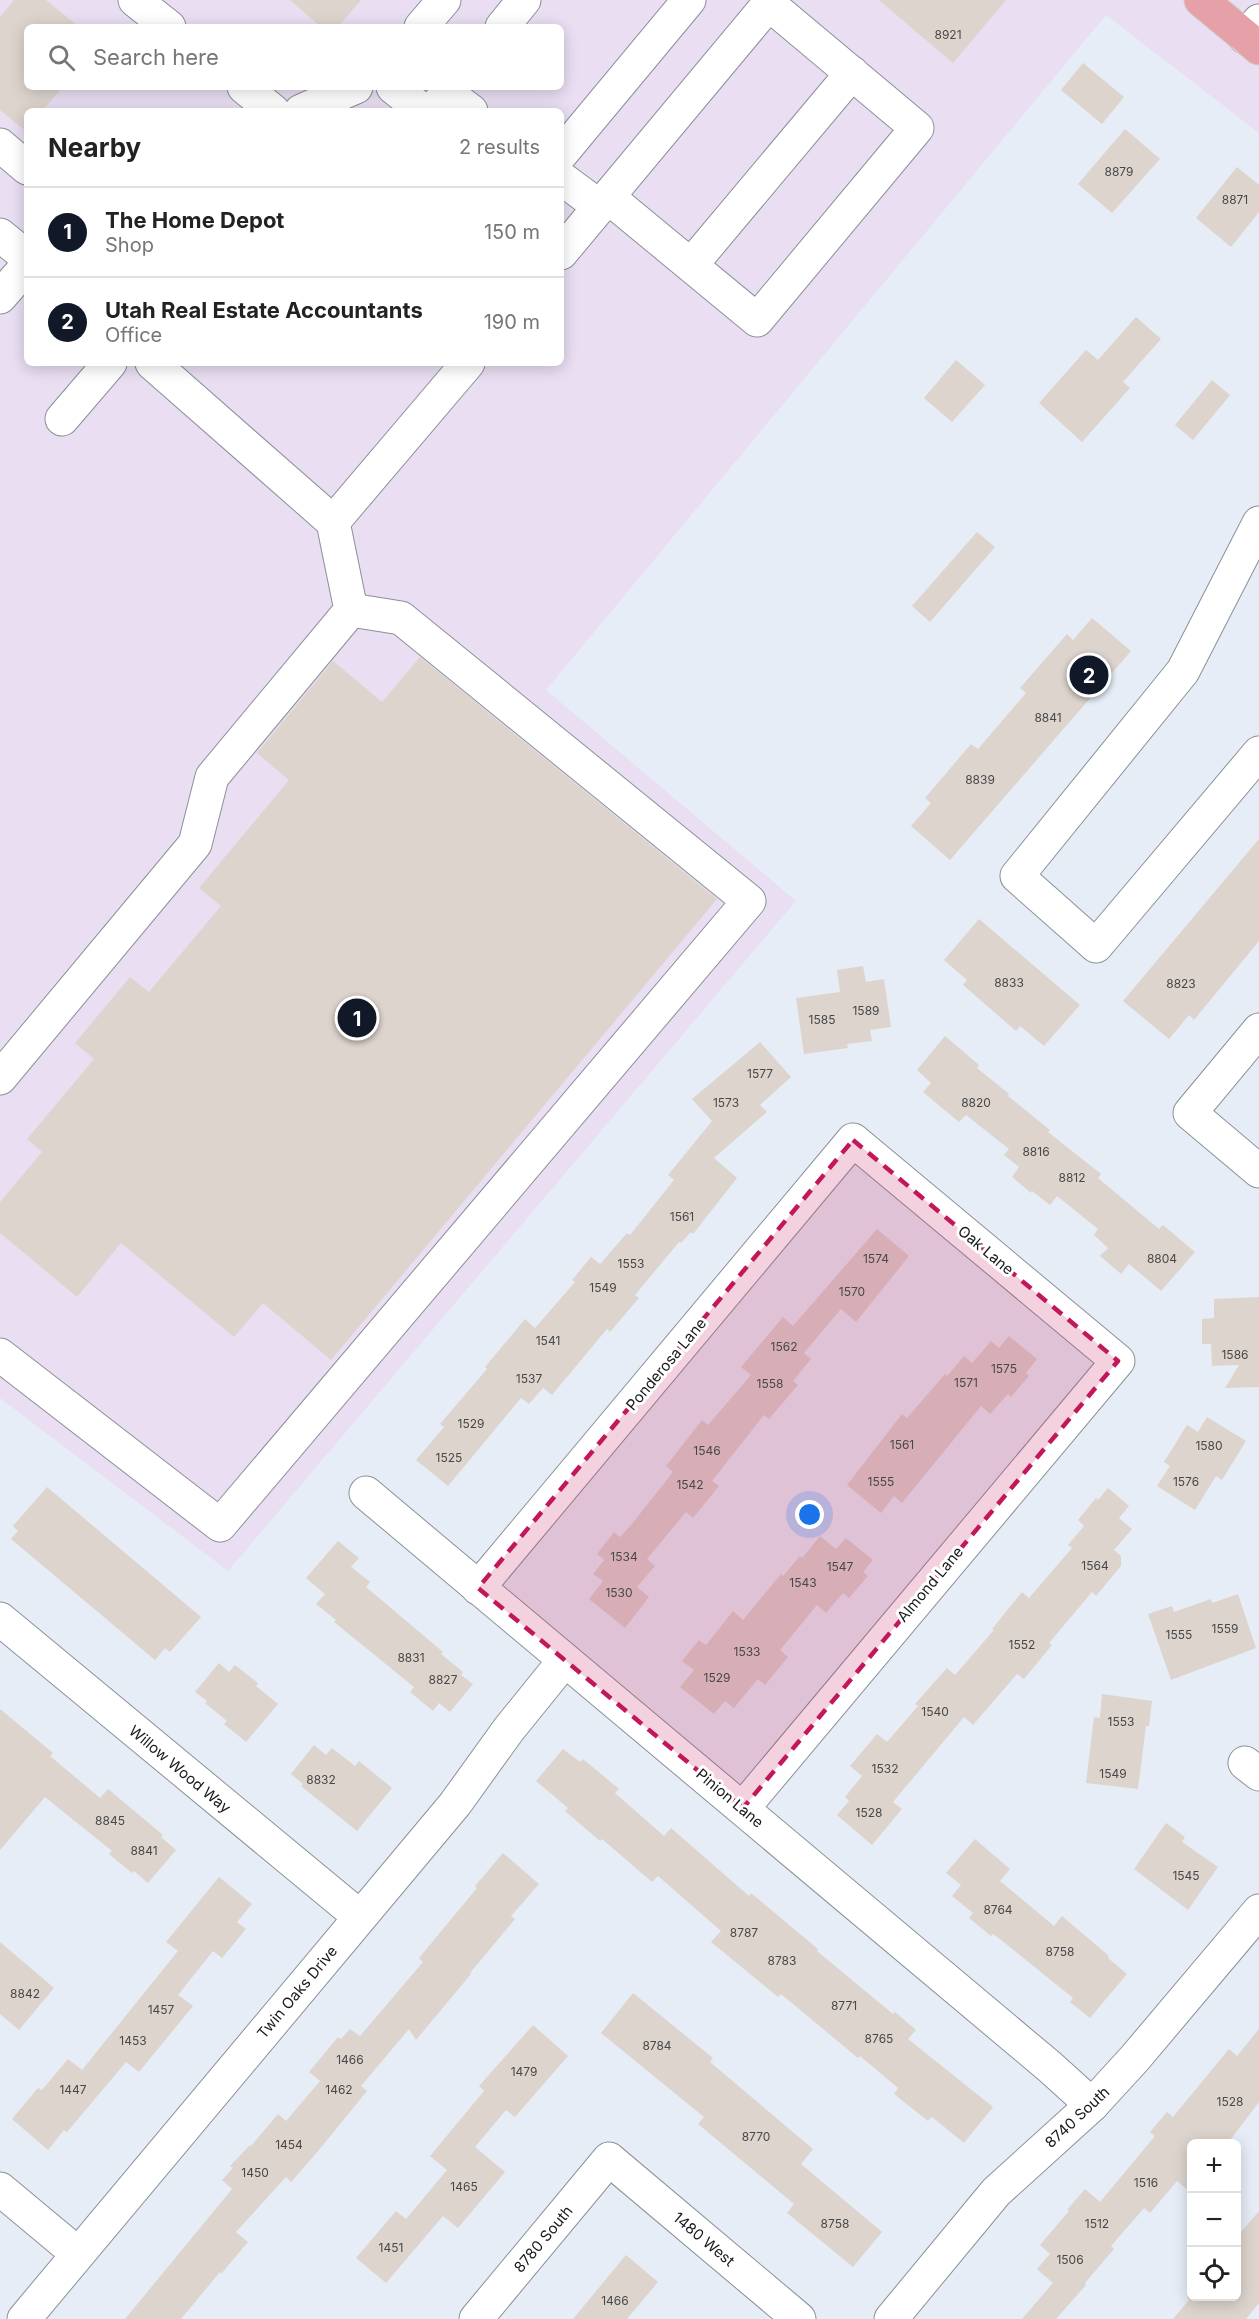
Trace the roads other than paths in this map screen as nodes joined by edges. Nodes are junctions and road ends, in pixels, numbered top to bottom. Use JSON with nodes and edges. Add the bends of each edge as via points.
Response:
{"nodes":[{"id":1,"x":135,"y":0,"type":"edge"},
{"id":2,"x":444,"y":0,"type":"edge"},
{"id":3,"x":524,"y":0,"type":"edge"},
{"id":4,"x":689,"y":0,"type":"edge"},
{"id":5,"x":1201,"y":0,"type":"edge"},
{"id":6,"x":770,"y":2,"type":"edge"},
{"id":7,"x":165,"y":24,"type":"edge"},
{"id":8,"x":424,"y":24,"type":"edge"},
{"id":9,"x":504,"y":24,"type":"edge"},
{"id":10,"x":1254,"y":35,"type":"edge"},
{"id":11,"x":852,"y":74,"type":"junction"},
{"id":12,"x":247,"y":90,"type":"edge"},
{"id":13,"x":349,"y":90,"type":"edge"},
{"id":14,"x":403,"y":90,"type":"edge"},
{"id":15,"x":445,"y":103,"type":"edge"},
{"id":16,"x":269,"y":108,"type":"edge"},
{"id":17,"x":308,"y":108,"type":"edge"},
{"id":18,"x":0,"y":145,"type":"edge"},
{"id":19,"x":564,"y":150,"type":"edge"},
{"id":20,"x":24,"y":165,"type":"edge"},
{"id":21,"x":564,"y":180,"type":"edge"},
{"id":22,"x":604,"y":202,"type":"junction"},
{"id":23,"x":0,"y":235,"type":"edge"},
{"id":24,"x":564,"y":249,"type":"edge"},
{"id":25,"x":24,"y":255,"type":"edge"},
{"id":26,"x":691,"y":265,"type":"junction"},
{"id":27,"x":24,"y":269,"type":"edge"},
{"id":28,"x":0,"y":297,"type":"edge"},
{"id":29,"x":107,"y":366,"type":"edge"},
{"id":30,"x":155,"y":366,"type":"edge"},
{"id":31,"x":465,"y":366,"type":"edge"},
{"id":32,"x":62,"y":420,"type":"dead end"},
{"id":33,"x":333,"y":522,"type":"junction"},
{"id":34,"x":1259,"y":523,"type":"edge"},
{"id":35,"x":351,"y":610,"type":"junction"},
{"id":36,"x":1259,"y":753,"type":"edge"},
{"id":37,"x":1259,"y":1030,"type":"edge"},
{"id":38,"x":0,"y":1078,"type":"edge"},
{"id":39,"x":853,"y":1140,"type":"joint"},
{"id":40,"x":1259,"y":1171,"type":"edge"},
{"id":41,"x":1118,"y":1361,"type":"joint"},
{"id":42,"x":4,"y":1367,"type":"edge"},
{"id":43,"x":366,"y":1493,"type":"dead end"},
{"id":44,"x":478,"y":1588,"type":"junction"},
{"id":45,"x":0,"y":1619,"type":"edge"},
{"id":46,"x":564,"y":1661,"type":"junction"},
{"id":47,"x":743,"y":1808,"type":"junction"},
{"id":48,"x":1259,"y":1911,"type":"edge"},
{"id":49,"x":360,"y":1917,"type":"junction"},
{"id":50,"x":1092,"y":2105,"type":"junction"},
{"id":51,"x":609,"y":2159,"type":"joint"},
{"id":52,"x":0,"y":2189,"type":"edge"},
{"id":53,"x":78,"y":2254,"type":"junction"},
{"id":54,"x":24,"y":2319,"type":"edge"},
{"id":55,"x":476,"y":2319,"type":"edge"},
{"id":56,"x":799,"y":2319,"type":"edge"},
{"id":57,"x":891,"y":2319,"type":"edge"}],
"edges":[{"from":1,"to":7,"type":"street"},
{"from":2,"to":8,"type":"street"},
{"from":3,"to":9,"type":"street"},
{"from":4,"to":19,"type":"street"},
{"from":5,"to":10,"type":"main road"},
{"from":6,"to":11,"type":"street"},
{"from":6,"to":22,"type":"street"},
{"from":11,"to":26,"type":"street"},
{"from":11,"to":26,"type":"street","via":[[917,128],[757,320]]},
{"from":12,"to":16,"type":"street"},
{"from":13,"to":17,"type":"street"},
{"from":14,"to":15,"type":"street"},
{"from":18,"to":20,"type":"street"},
{"from":21,"to":22,"type":"street"},
{"from":22,"to":24,"type":"street"},
{"from":22,"to":26,"type":"street"},
{"from":23,"to":25,"type":"street"},
{"from":27,"to":28,"type":"street"},
{"from":29,"to":32,"type":"street"},
{"from":30,"to":33,"type":"street"},
{"from":31,"to":33,"type":"street"},
{"from":33,"to":35,"type":"street"},
{"from":34,"to":36,"type":"street","via":[[1182,671],[1017,876],[1096,946]]},
{"from":35,"to":38,"type":"street","via":[[212,777],[195,843]]},
{"from":35,"to":42,"type":"street","via":[[401,618],[749,901],[220,1525]]},
{"from":37,"to":40,"type":"street","via":[[1190,1113]]},
{"from":39,"to":41,"type":"street","name":"Oak Lane"},
{"from":39,"to":44,"type":"street","name":"Ponderosa Lane"},
{"from":41,"to":47,"type":"street","name":"Almond Lane"},
{"from":43,"to":44,"type":"street","name":"Pinion Lane"},
{"from":44,"to":46,"type":"street","name":"Pinion Lane"},
{"from":45,"to":49,"type":"street","name":"Willow Wood Way"},
{"from":46,"to":47,"type":"street","name":"Pinion Lane"},
{"from":46,"to":49,"type":"street","name":"Twin Oaks Drive","via":[[455,1804]]},
{"from":47,"to":50,"type":"street","name":"Pinion Lane"},
{"from":48,"to":50,"type":"street","name":"8740 South"},
{"from":49,"to":53,"type":"street","name":"Twin Oaks Drive"},
{"from":50,"to":57,"type":"street","name":"8740 South","via":[[996,2192]]},
{"from":51,"to":55,"type":"street","name":"8780 South"},
{"from":51,"to":56,"type":"street","name":"1480 West"},
{"from":52,"to":53,"type":"street"},
{"from":53,"to":54,"type":"street","name":"Twin Oaks Drive"}]}
